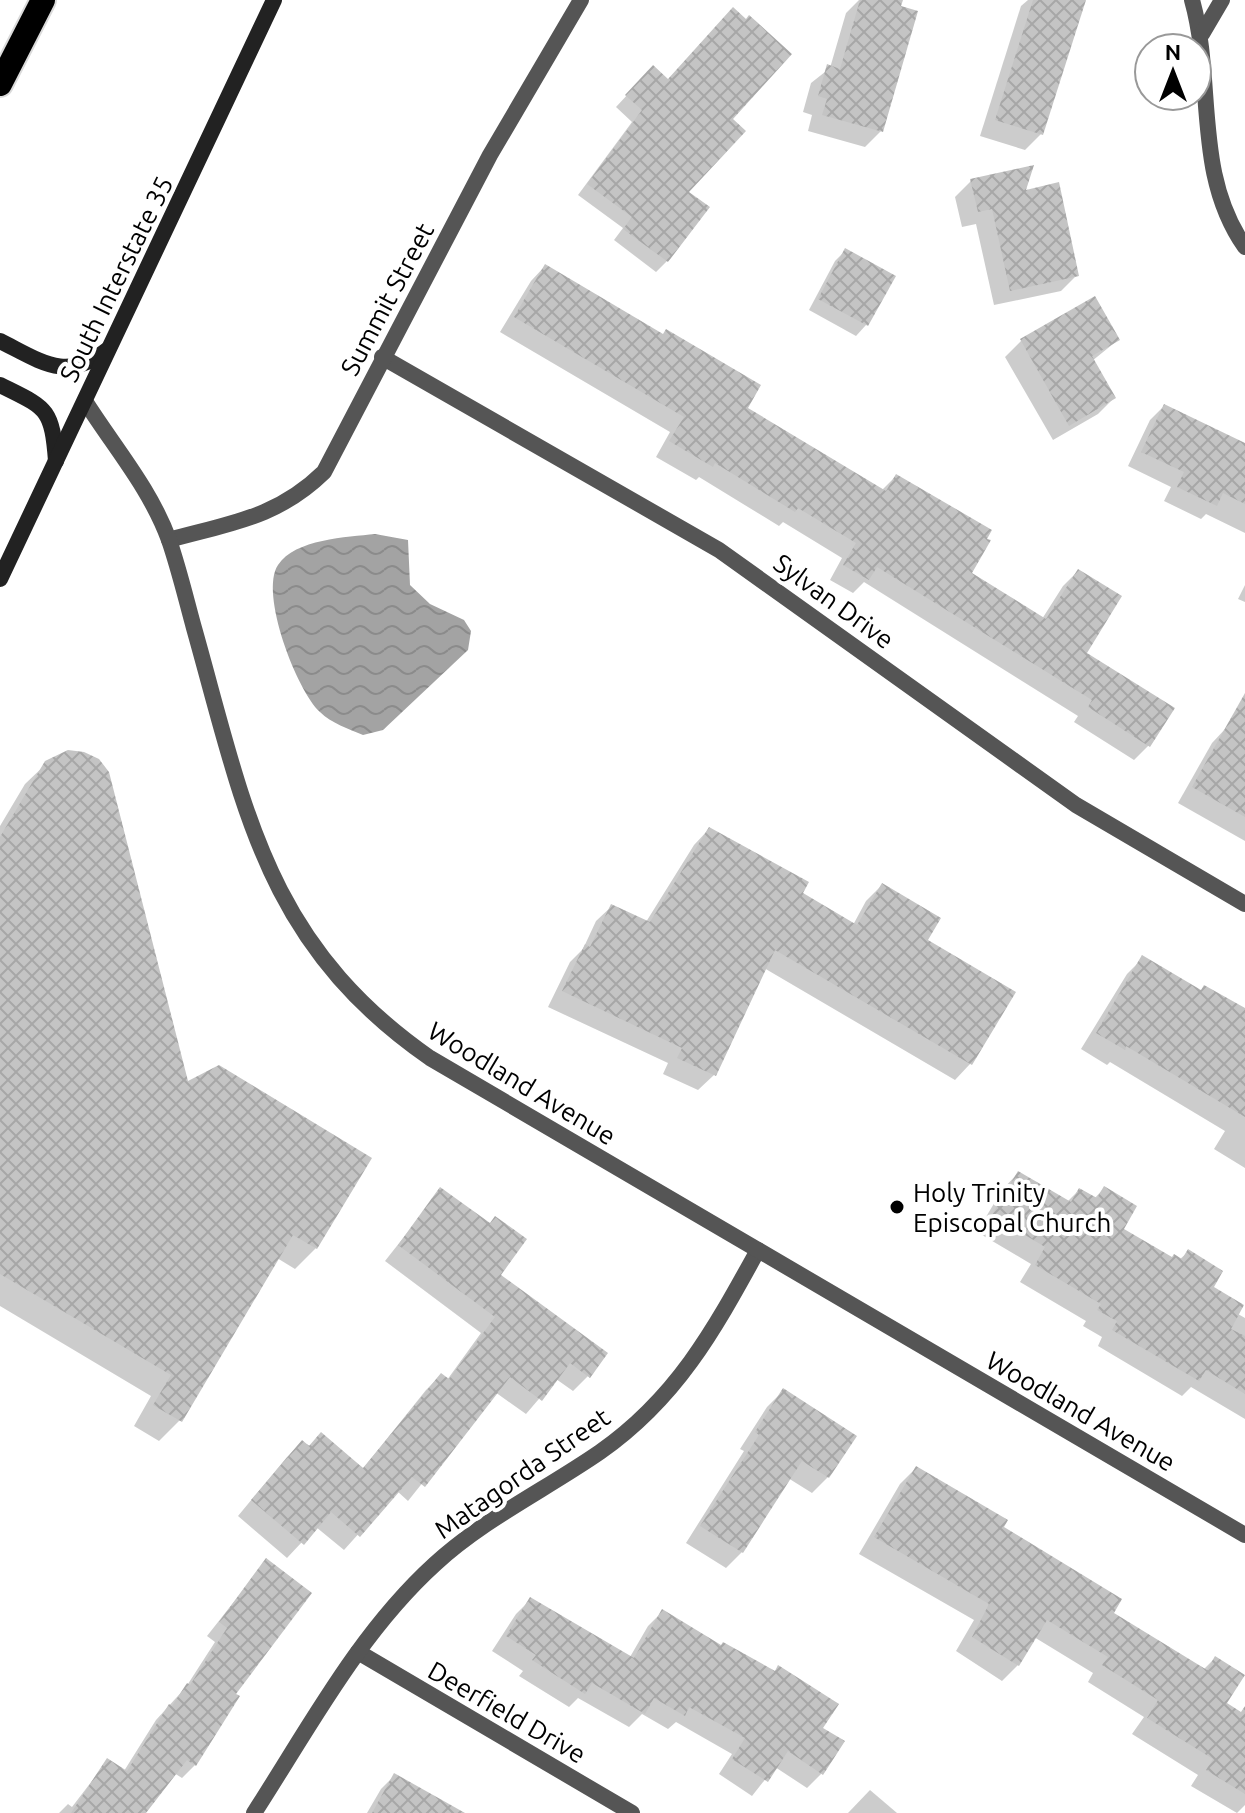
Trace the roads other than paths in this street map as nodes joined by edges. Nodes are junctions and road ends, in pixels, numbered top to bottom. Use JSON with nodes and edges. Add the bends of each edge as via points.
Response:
{"nodes":[{"id":1,"x":43,"y":0,"type":"edge"},
{"id":2,"x":274,"y":0,"type":"edge"},
{"id":3,"x":581,"y":0,"type":"edge"},
{"id":4,"x":1192,"y":0,"type":"edge"},
{"id":5,"x":1222,"y":0,"type":"edge"},
{"id":6,"x":1201,"y":32,"type":"edge"},
{"id":7,"x":1203,"y":32,"type":"edge"},
{"id":8,"x":0,"y":84,"type":"edge"},
{"id":9,"x":1206,"y":112,"type":"edge"},
{"id":10,"x":1245,"y":247,"type":"edge"},
{"id":11,"x":0,"y":341,"type":"edge"},
{"id":12,"x":109,"y":348,"type":"junction"},
{"id":13,"x":382,"y":357,"type":"junction"},
{"id":14,"x":0,"y":385,"type":"edge"},
{"id":15,"x":85,"y":401,"type":"junction"},
{"id":16,"x":56,"y":466,"type":"junction"},
{"id":17,"x":169,"y":540,"type":"junction"},
{"id":18,"x":0,"y":579,"type":"edge"},
{"id":19,"x":1245,"y":904,"type":"edge"},
{"id":20,"x":758,"y":1250,"type":"junction"},
{"id":21,"x":1245,"y":1535,"type":"edge"},
{"id":22,"x":358,"y":1652,"type":"junction"},
{"id":23,"x":254,"y":1813,"type":"edge"},
{"id":24,"x":632,"y":1813,"type":"edge"}],
"edges":[{"from":1,"to":8,"type":"highway"},
{"from":2,"to":12,"type":"main road","name":"South Interstate 35"},
{"from":3,"to":13,"type":"street","name":"Summit Street","via":[[490,155]]},
{"from":4,"to":6,"type":"street"},
{"from":5,"to":7,"type":"street"},
{"from":9,"to":10,"type":"street","via":[[1208,149],[1233,229]]},
{"from":11,"to":12,"type":"main road","via":[[69,369],[88,365]]},
{"from":12,"to":15,"type":"main road","name":"South Interstate 35"},
{"from":13,"to":17,"type":"street","name":"Summit Street","via":[[324,472],[300,496],[256,516]]},
{"from":13,"to":19,"type":"street","name":"Sylvan Drive","via":[[719,550],[1076,805]]},
{"from":14,"to":16,"type":"main road","via":[[49,416]]},
{"from":15,"to":16,"type":"main road","name":"South Interstate 35"},
{"from":15,"to":17,"type":"street","name":"Woodland Avenue","via":[[147,489]]},
{"from":16,"to":18,"type":"main road","name":"South Interstate 35"},
{"from":17,"to":20,"type":"street","name":"Woodland Avenue","via":[[259,850],[278,890],[329,967],[376,1017],[430,1058]]},
{"from":20,"to":21,"type":"street","name":"Woodland Avenue"},
{"from":20,"to":22,"type":"street","name":"Matagorda Street","via":[[702,1350],[656,1403],[601,1451],[483,1526],[435,1564]]},
{"from":22,"to":23,"type":"street","name":"Matagorda Street"},
{"from":22,"to":24,"type":"street","name":"Deerfield Drive"}]}
